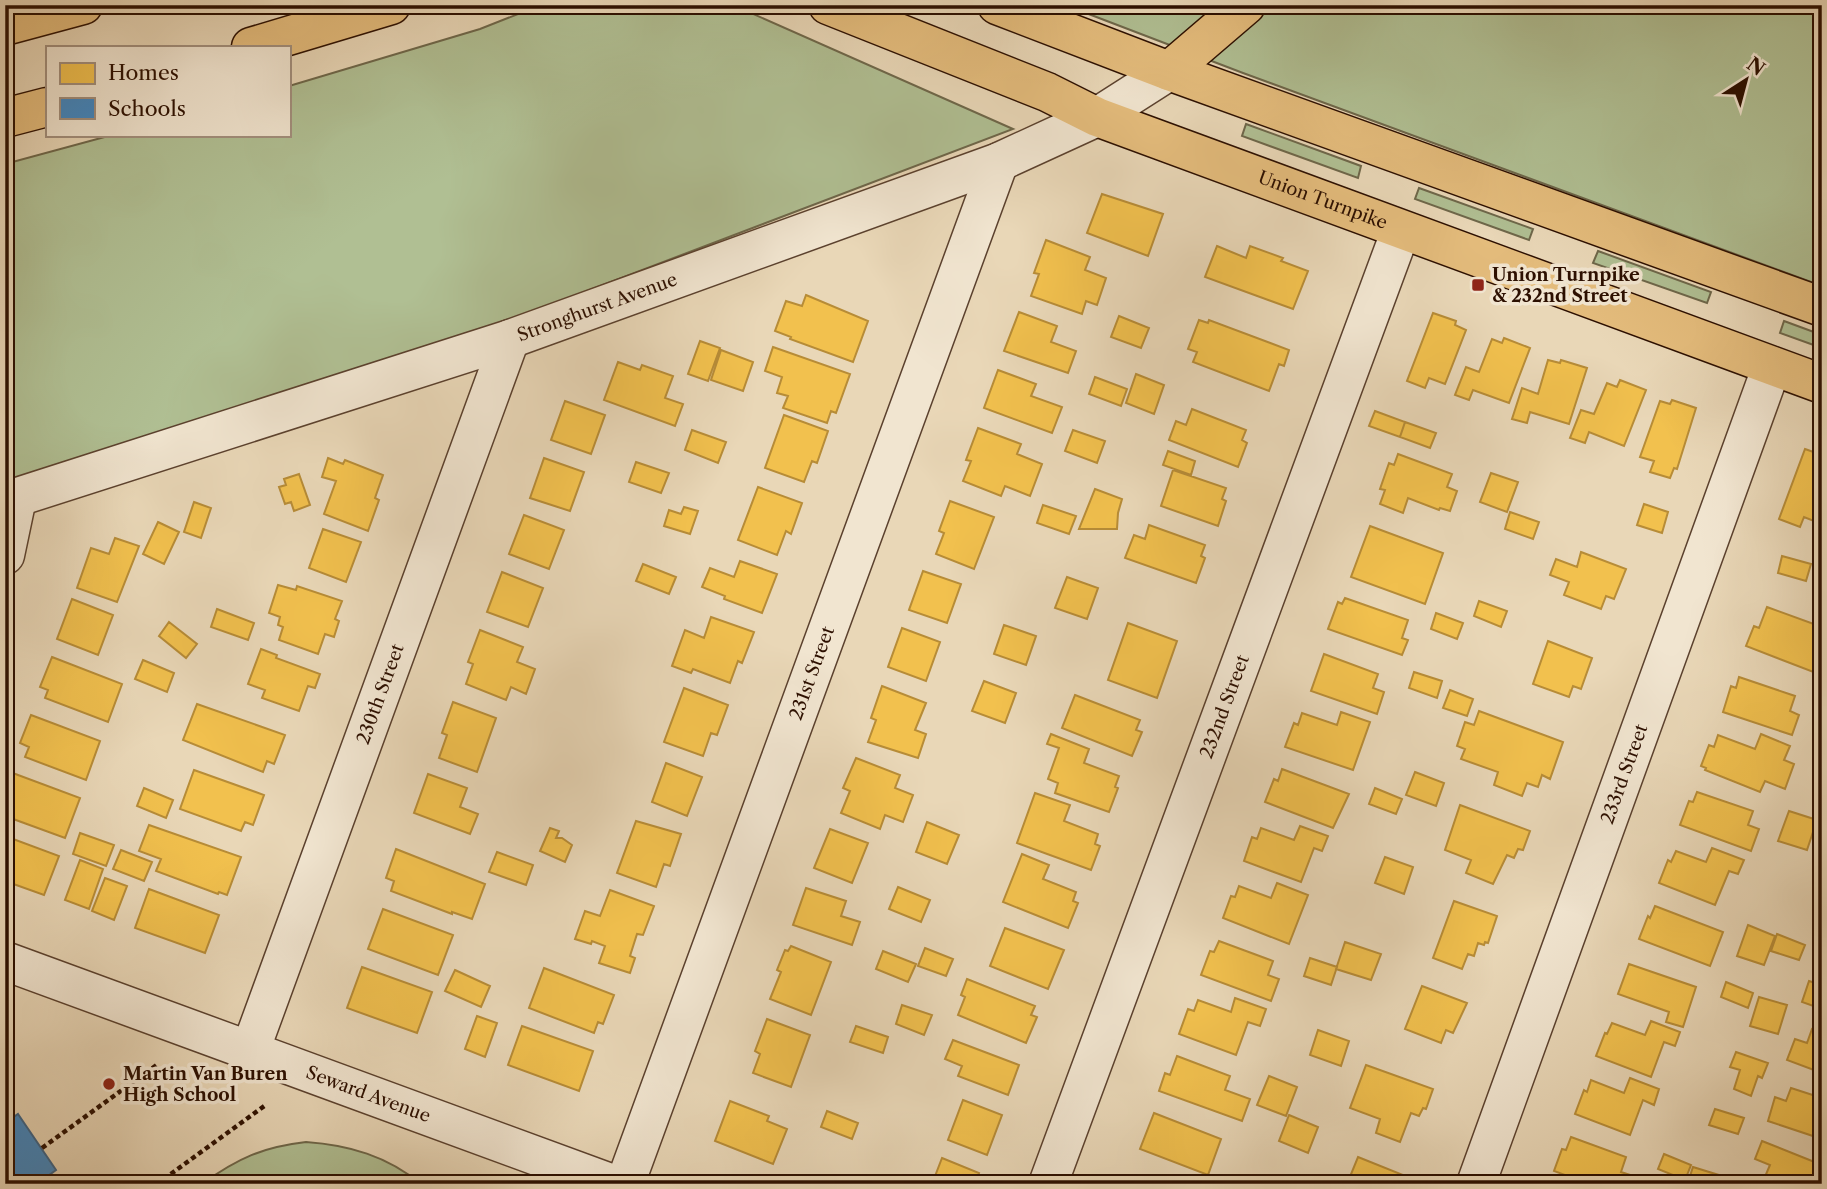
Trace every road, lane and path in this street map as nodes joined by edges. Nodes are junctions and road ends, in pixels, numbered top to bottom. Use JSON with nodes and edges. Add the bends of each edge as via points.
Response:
{"nodes":[{"id":1,"x":83,"y":5,"type":"edge"},
{"id":2,"x":390,"y":5,"type":"edge"},
{"id":3,"x":828,"y":5,"type":"edge"},
{"id":4,"x":997,"y":5,"type":"edge"},
{"id":5,"x":1247,"y":5,"type":"edge"},
{"id":6,"x":5,"y":26,"type":"edge"},
{"id":7,"x":254,"y":46,"type":"edge"},
{"id":8,"x":1170,"y":71,"type":"junction"},
{"id":9,"x":46,"y":107,"type":"edge"},
{"id":10,"x":1097,"y":117,"type":"junction"},
{"id":11,"x":5,"y":118,"type":"edge"},
{"id":12,"x":999,"y":162,"type":"junction"},
{"id":13,"x":1401,"y":229,"type":"junction"},
{"id":14,"x":1822,"y":307,"type":"edge"},
{"id":15,"x":510,"y":339,"type":"junction"},
{"id":16,"x":1772,"y":366,"type":"junction"},
{"id":17,"x":1822,"y":384,"type":"edge"},
{"id":18,"x":11,"y":500,"type":"edge"},
{"id":19,"x":5,"y":555,"type":"edge"},
{"id":20,"x":5,"y":961,"type":"edge"},
{"id":21,"x":250,"y":1051,"type":"junction"},
{"id":22,"x":158,"y":1064,"type":"dead end"},
{"id":23,"x":267,"y":1104,"type":"dead end"},
{"id":24,"x":42,"y":1148,"type":"dead end"},
{"id":25,"x":157,"y":1184,"type":"edge"},
{"id":26,"x":613,"y":1184,"type":"edge"},
{"id":27,"x":625,"y":1184,"type":"edge"},
{"id":28,"x":1048,"y":1184,"type":"edge"},
{"id":29,"x":1476,"y":1184,"type":"edge"}],
"edges":[{"from":1,"to":6,"type":"main road"},
{"from":2,"to":7,"type":"main road"},
{"from":3,"to":10,"type":"main road","name":"Union Turnpike","via":[[1047,92]]},
{"from":4,"to":8,"type":"main road"},
{"from":5,"to":8,"type":"main road"},
{"from":8,"to":10,"type":"street","name":"Stronghurst Avenue"},
{"from":8,"to":14,"type":"main road"},
{"from":9,"to":11,"type":"main road"},
{"from":10,"to":12,"type":"street","name":"Stronghurst Avenue"},
{"from":10,"to":13,"type":"main road","name":"Union Turnpike"},
{"from":12,"to":15,"type":"street","name":"Stronghurst Avenue"},
{"from":12,"to":27,"type":"street","name":"231st Street"},
{"from":13,"to":16,"type":"main road","name":"Union Turnpike"},
{"from":13,"to":28,"type":"street","name":"232nd Street"},
{"from":15,"to":18,"type":"street","name":"Stronghurst Avenue"},
{"from":15,"to":21,"type":"street","name":"230th Street"},
{"from":16,"to":17,"type":"main road","name":"Union Turnpike"},
{"from":16,"to":29,"type":"street","name":"233rd Street"},
{"from":18,"to":19,"type":"street"},
{"from":20,"to":21,"type":"street","name":"Seward Avenue"},
{"from":21,"to":26,"type":"street","name":"Seward Avenue"},
{"from":22,"to":24,"type":"path"},
{"from":23,"to":25,"type":"path"}]}
